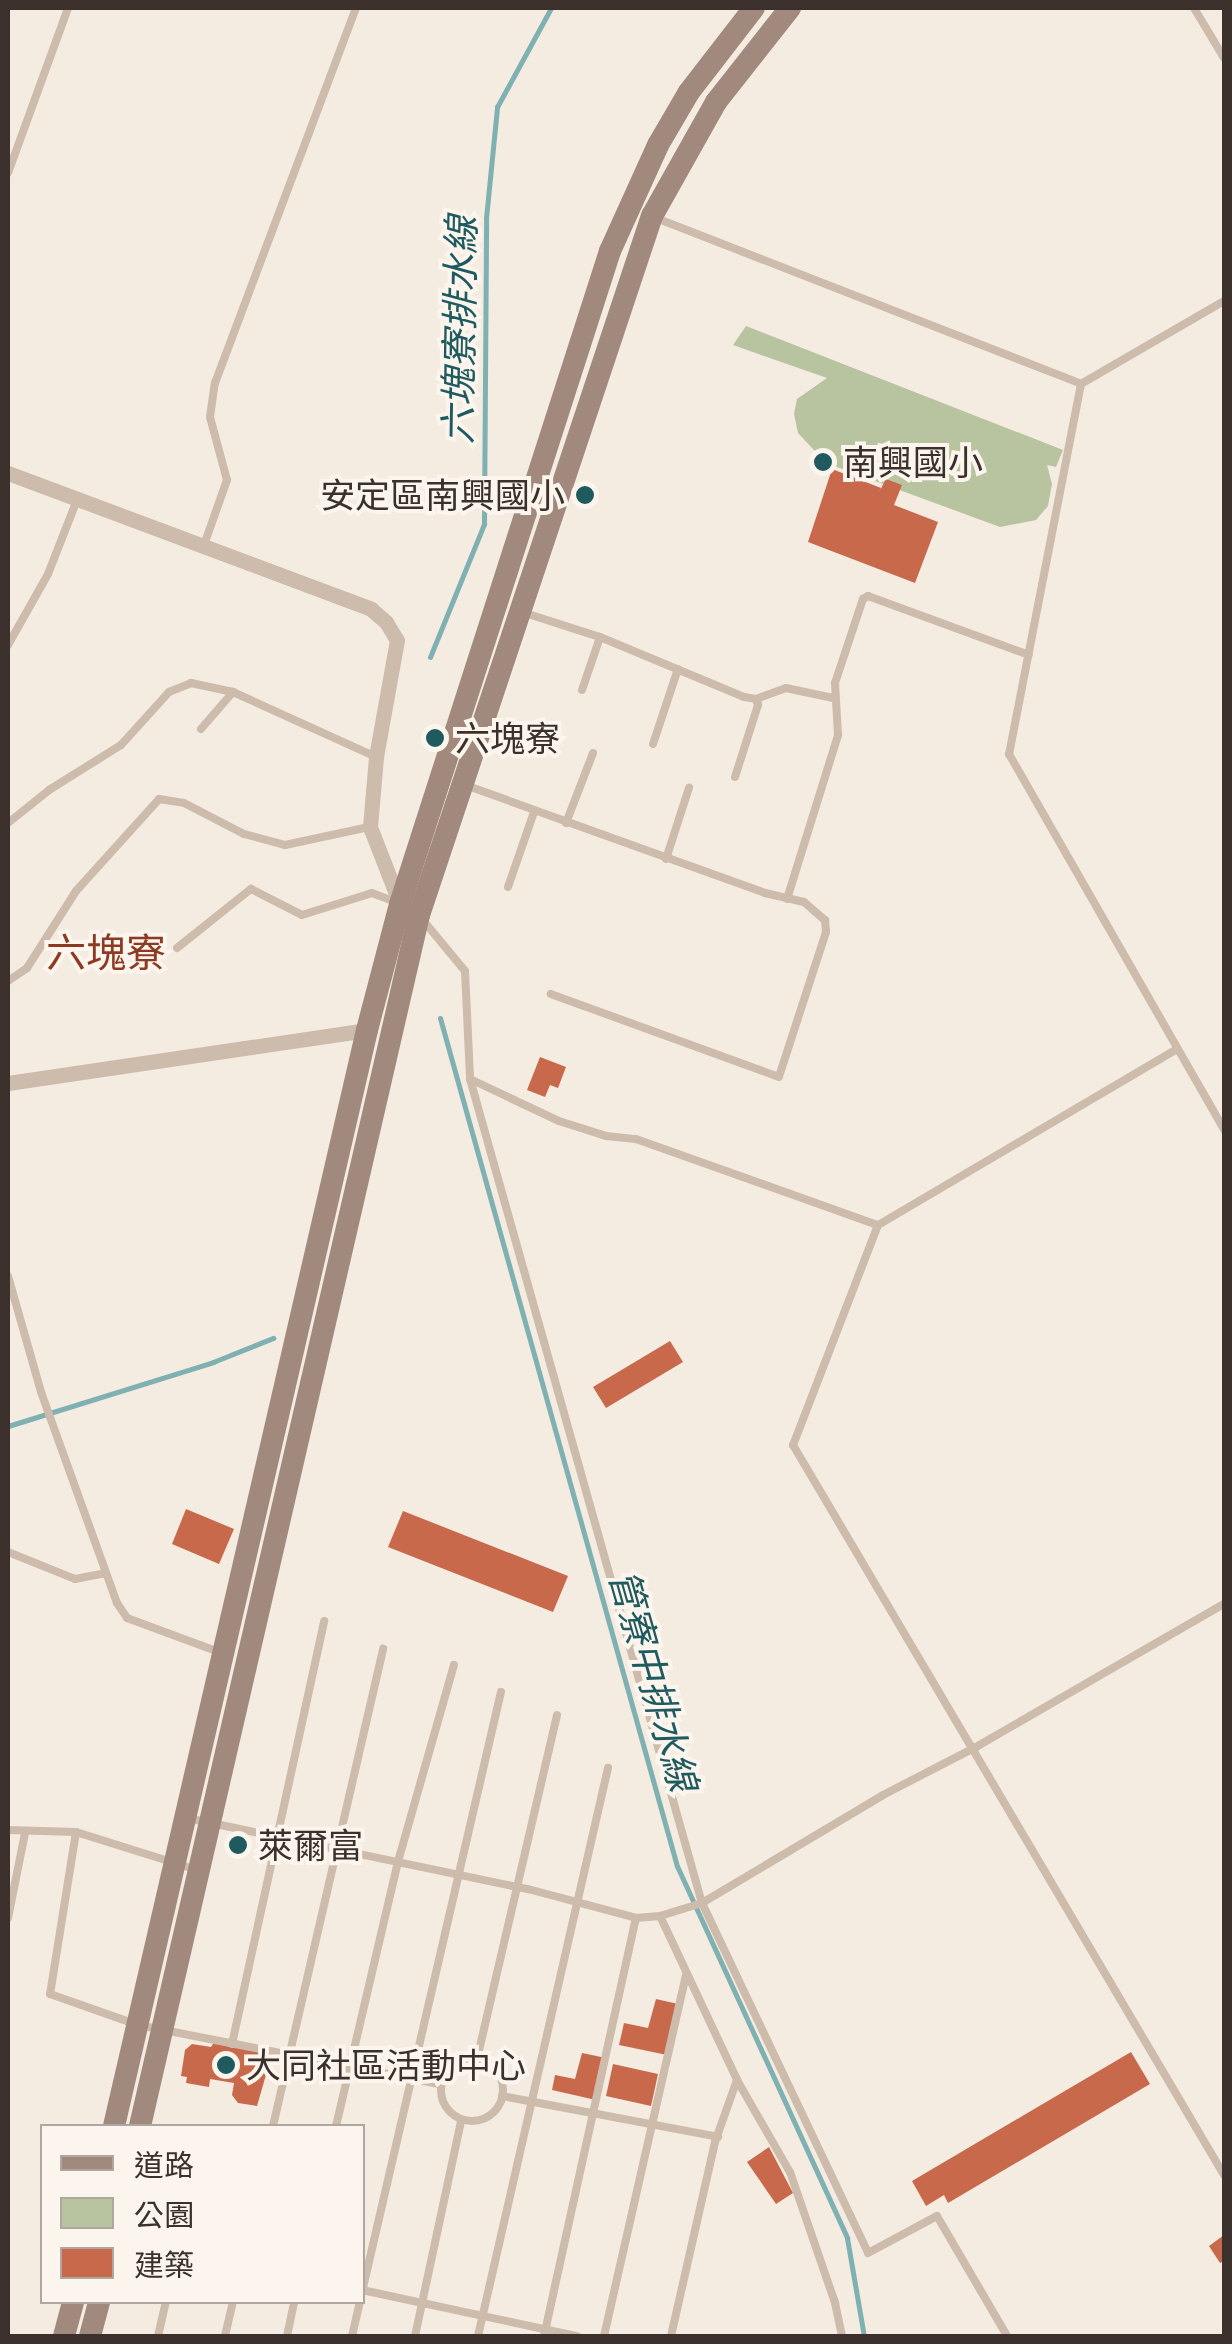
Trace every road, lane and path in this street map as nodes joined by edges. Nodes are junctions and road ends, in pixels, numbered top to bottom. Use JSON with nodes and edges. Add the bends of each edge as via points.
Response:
{"nodes":[{"id":1,"x":68,"y":8,"type":"edge"},
{"id":2,"x":356,"y":8,"type":"edge"},
{"id":3,"x":754,"y":8,"type":"edge"},
{"id":4,"x":790,"y":8,"type":"edge"},
{"id":5,"x":1194,"y":8,"type":"edge"},
{"id":6,"x":1224,"y":58,"type":"edge"},
{"id":7,"x":8,"y":173,"type":"edge"},
{"id":8,"x":629,"y":206,"type":"junction"},
{"id":9,"x":652,"y":216,"type":"junction"},
{"id":10,"x":1224,"y":301,"type":"edge"},
{"id":11,"x":1081,"y":384,"type":"junction"},
{"id":12,"x":8,"y":473,"type":"edge"},
{"id":13,"x":77,"y":499,"type":"junction"},
{"id":14,"x":204,"y":545,"type":"junction"},
{"id":15,"x":518,"y":611,"type":"junction"},
{"id":16,"x":600,"y":636,"type":"junction"},
{"id":17,"x":8,"y":644,"type":"edge"},
{"id":18,"x":1029,"y":655,"type":"junction"},
{"id":19,"x":678,"y":669,"type":"junction"},
{"id":20,"x":582,"y":690,"type":"dead end"},
{"id":21,"x":233,"y":692,"type":"junction"},
{"id":22,"x":756,"y":698,"type":"junction"},
{"id":23,"x":833,"y":698,"type":"junction"},
{"id":24,"x":200,"y":729,"type":"dead end"},
{"id":25,"x":653,"y":744,"type":"dead end"},
{"id":26,"x":593,"y":753,"type":"dead end"},
{"id":27,"x":376,"y":757,"type":"junction"},
{"id":28,"x":735,"y":778,"type":"dead end"},
{"id":29,"x":462,"y":784,"type":"junction"},
{"id":30,"x":689,"y":788,"type":"dead end"},
{"id":31,"x":534,"y":812,"type":"junction"},
{"id":32,"x":8,"y":823,"type":"edge"},
{"id":33,"x":566,"y":823,"type":"junction"},
{"id":34,"x":370,"y":827,"type":"junction"},
{"id":35,"x":666,"y":858,"type":"junction"},
{"id":36,"x":508,"y":887,"type":"dead end"},
{"id":37,"x":787,"y":899,"type":"junction"},
{"id":38,"x":410,"y":909,"type":"junction"},
{"id":39,"x":178,"y":948,"type":"dead end"},
{"id":40,"x":8,"y":981,"type":"edge"},
{"id":41,"x":551,"y":994,"type":"dead end"},
{"id":42,"x":366,"y":1030,"type":"junction"},
{"id":43,"x":1177,"y":1049,"type":"junction"},
{"id":44,"x":470,"y":1079,"type":"junction"},
{"id":45,"x":8,"y":1083,"type":"edge"},
{"id":46,"x":1224,"y":1130,"type":"edge"},
{"id":47,"x":878,"y":1225,"type":"junction"},
{"id":48,"x":8,"y":1276,"type":"edge"},
{"id":49,"x":8,"y":1552,"type":"edge"},
{"id":50,"x":105,"y":1573,"type":"junction"},
{"id":51,"x":1224,"y":1604,"type":"edge"},
{"id":52,"x":324,"y":1621,"type":"dead end"},
{"id":53,"x":383,"y":1649,"type":"dead end"},
{"id":54,"x":225,"y":1654,"type":"junction"},
{"id":55,"x":249,"y":1658,"type":"junction"},
{"id":56,"x":454,"y":1665,"type":"dead end"},
{"id":57,"x":501,"y":1692,"type":"dead end"},
{"id":58,"x":557,"y":1715,"type":"dead end"},
{"id":59,"x":976,"y":1747,"type":"junction"},
{"id":60,"x":608,"y":1768,"type":"dead end"},
{"id":61,"x":198,"y":1820,"type":"junction"},
{"id":62,"x":8,"y":1830,"type":"edge"},
{"id":63,"x":76,"y":1832,"type":"junction"},
{"id":64,"x":26,"y":1833,"type":"junction"},
{"id":65,"x":278,"y":1836,"type":"junction"},
{"id":66,"x":336,"y":1851,"type":"junction"},
{"id":67,"x":397,"y":1865,"type":"junction"},
{"id":68,"x":174,"y":1866,"type":"junction"},
{"id":69,"x":199,"y":1870,"type":"junction"},
{"id":70,"x":458,"y":1878,"type":"junction"},
{"id":71,"x":516,"y":1889,"type":"junction"},
{"id":72,"x":577,"y":1903,"type":"junction"},
{"id":73,"x":702,"y":1903,"type":"junction"},
{"id":74,"x":660,"y":1916,"type":"junction"},
{"id":75,"x":8,"y":1918,"type":"edge"},
{"id":76,"x":636,"y":1918,"type":"junction"},
{"id":77,"x":686,"y":1976,"type":"junction"},
{"id":78,"x":138,"y":2024,"type":"junction"},
{"id":79,"x":162,"y":2029,"type":"junction"},
{"id":80,"x":232,"y":2044,"type":"junction"},
{"id":81,"x":290,"y":2056,"type":"junction"},
{"id":82,"x":478,"y":2059,"type":"junction"},
{"id":83,"x":350,"y":2067,"type":"junction"},
{"id":84,"x":413,"y":2079,"type":"junction"},
{"id":85,"x":738,"y":2080,"type":"junction"},
{"id":86,"x":440,"y":2084,"type":"junction"},
{"id":87,"x":502,"y":2096,"type":"junction"},
{"id":88,"x":532,"y":2101,"type":"junction"},
{"id":89,"x":594,"y":2116,"type":"junction"},
{"id":90,"x":461,"y":2121,"type":"junction"},
{"id":91,"x":114,"y":2124,"type":"edge"},
{"id":92,"x":140,"y":2124,"type":"edge"},
{"id":93,"x":274,"y":2124,"type":"edge"},
{"id":94,"x":336,"y":2124,"type":"edge"},
{"id":95,"x":651,"y":2126,"type":"junction"},
{"id":96,"x":718,"y":2137,"type":"junction"},
{"id":97,"x":1224,"y":2174,"type":"edge"},
{"id":98,"x":365,"y":2283,"type":"edge"},
{"id":99,"x":365,"y":2291,"type":"edge"},
{"id":100,"x":423,"y":2303,"type":"junction"},
{"id":101,"x":72,"y":2304,"type":"edge"},
{"id":102,"x":98,"y":2304,"type":"edge"},
{"id":103,"x":166,"y":2304,"type":"edge"},
{"id":104,"x":232,"y":2304,"type":"edge"},
{"id":105,"x":294,"y":2304,"type":"edge"},
{"id":106,"x":360,"y":2304,"type":"edge"},
{"id":107,"x":482,"y":2315,"type":"junction"},
{"id":108,"x":544,"y":2333,"type":"edge"},
{"id":109,"x":64,"y":2336,"type":"edge"},
{"id":110,"x":90,"y":2336,"type":"edge"},
{"id":111,"x":158,"y":2336,"type":"edge"},
{"id":112,"x":224,"y":2336,"type":"edge"},
{"id":113,"x":287,"y":2336,"type":"edge"},
{"id":114,"x":352,"y":2336,"type":"edge"},
{"id":115,"x":416,"y":2336,"type":"edge"},
{"id":116,"x":478,"y":2336,"type":"edge"},
{"id":117,"x":577,"y":2336,"type":"edge"},
{"id":118,"x":604,"y":2336,"type":"edge"},
{"id":119,"x":671,"y":2336,"type":"edge"},
{"id":120,"x":842,"y":2336,"type":"edge"},
{"id":121,"x":1007,"y":2336,"type":"edge"}],
"edges":[{"from":1,"to":7,"type":"lane"},
{"from":2,"to":14,"type":"lane","via":[[215,382],[210,417],[227,480]]},
{"from":3,"to":8,"type":"main road","via":[[689,92]]},
{"from":4,"to":9,"type":"main road","via":[[716,102]]},
{"from":5,"to":6,"type":"lane"},
{"from":8,"to":9,"type":"lane"},
{"from":8,"to":38,"type":"main road","via":[[541,458]]},
{"from":9,"to":11,"type":"lane"},
{"from":9,"to":15,"type":"main road"},
{"from":10,"to":11,"type":"lane"},
{"from":11,"to":18,"type":"lane"},
{"from":12,"to":13,"type":"street"},
{"from":13,"to":14,"type":"street"},
{"from":13,"to":17,"type":"lane","via":[[48,574]]},
{"from":14,"to":27,"type":"street","via":[[371,609],[386,622],[397,640]]},
{"from":15,"to":16,"type":"lane"},
{"from":15,"to":29,"type":"main road"},
{"from":16,"to":19,"type":"lane"},
{"from":16,"to":20,"type":"lane"},
{"from":18,"to":23,"type":"lane","via":[[868,596]]},
{"from":18,"to":43,"type":"lane","via":[[1009,754]]},
{"from":19,"to":22,"type":"lane"},
{"from":19,"to":25,"type":"lane"},
{"from":21,"to":24,"type":"lane"},
{"from":21,"to":27,"type":"lane"},
{"from":21,"to":32,"type":"lane","via":[[191,684],[169,692],[121,744]]},
{"from":22,"to":23,"type":"lane","via":[[786,688]]},
{"from":22,"to":28,"type":"lane"},
{"from":23,"to":37,"type":"lane","via":[[838,735]]},
{"from":26,"to":33,"type":"lane"},
{"from":27,"to":34,"type":"street"},
{"from":29,"to":31,"type":"lane"},
{"from":29,"to":38,"type":"main road"},
{"from":30,"to":35,"type":"lane"},
{"from":31,"to":33,"type":"lane"},
{"from":31,"to":36,"type":"lane"},
{"from":33,"to":35,"type":"lane"},
{"from":34,"to":38,"type":"street"},
{"from":34,"to":40,"type":"lane","via":[[285,845],[244,834],[184,802],[159,800],[76,891],[27,968]]},
{"from":35,"to":37,"type":"lane"},
{"from":37,"to":41,"type":"lane","via":[[818,912],[826,932],[779,1077]]},
{"from":38,"to":39,"type":"lane","via":[[372,893],[302,915],[251,889]]},
{"from":38,"to":42,"type":"main road"},
{"from":38,"to":44,"type":"lane","via":[[465,971]]},
{"from":38,"to":55,"type":"main road"},
{"from":42,"to":45,"type":"street"},
{"from":42,"to":54,"type":"main road"},
{"from":43,"to":46,"type":"lane"},
{"from":43,"to":47,"type":"lane"},
{"from":44,"to":47,"type":"lane","via":[[559,1122],[636,1140]]},
{"from":44,"to":73,"type":"lane"},
{"from":47,"to":59,"type":"lane","via":[[794,1444]]},
{"from":48,"to":50,"type":"lane"},
{"from":49,"to":50,"type":"lane","via":[[76,1579]]},
{"from":50,"to":54,"type":"lane","via":[[128,1618]]},
{"from":51,"to":59,"type":"lane"},
{"from":52,"to":65,"type":"lane"},
{"from":53,"to":66,"type":"lane"},
{"from":54,"to":55,"type":"lane"},
{"from":54,"to":61,"type":"main road"},
{"from":55,"to":61,"type":"main road"},
{"from":56,"to":67,"type":"lane"},
{"from":57,"to":70,"type":"lane"},
{"from":58,"to":71,"type":"lane"},
{"from":59,"to":73,"type":"lane","via":[[883,1794]]},
{"from":59,"to":97,"type":"lane"},
{"from":60,"to":72,"type":"lane"},
{"from":61,"to":65,"type":"lane"},
{"from":61,"to":68,"type":"main road"},
{"from":61,"to":69,"type":"main road"},
{"from":62,"to":64,"type":"lane"},
{"from":63,"to":64,"type":"lane"},
{"from":63,"to":68,"type":"lane"},
{"from":63,"to":78,"type":"lane","via":[[50,1994]]},
{"from":64,"to":75,"type":"lane"},
{"from":65,"to":66,"type":"lane"},
{"from":65,"to":80,"type":"lane"},
{"from":66,"to":67,"type":"lane"},
{"from":66,"to":81,"type":"lane"},
{"from":67,"to":70,"type":"lane"},
{"from":67,"to":83,"type":"lane"},
{"from":68,"to":69,"type":"lane"},
{"from":68,"to":78,"type":"main road"},
{"from":69,"to":79,"type":"main road"},
{"from":70,"to":71,"type":"lane"},
{"from":70,"to":84,"type":"lane"},
{"from":71,"to":72,"type":"lane"},
{"from":71,"to":82,"type":"lane"},
{"from":72,"to":76,"type":"lane"},
{"from":72,"to":88,"type":"lane"},
{"from":73,"to":74,"type":"lane"},
{"from":73,"to":121,"type":"lane","via":[[868,2253],[936,2216]]},
{"from":74,"to":76,"type":"lane"},
{"from":74,"to":77,"type":"lane"},
{"from":76,"to":89,"type":"lane"},
{"from":77,"to":85,"type":"lane"},
{"from":77,"to":95,"type":"lane"},
{"from":78,"to":79,"type":"lane"},
{"from":78,"to":91,"type":"main road"},
{"from":79,"to":80,"type":"lane"},
{"from":79,"to":92,"type":"main road"},
{"from":80,"to":81,"type":"lane"},
{"from":81,"to":83,"type":"lane"},
{"from":81,"to":93,"type":"lane"},
{"from":82,"to":86,"type":"lane","via":[[448,2069]]},
{"from":82,"to":87,"type":"lane","via":[[500,2076]]},
{"from":83,"to":84,"type":"lane"},
{"from":83,"to":94,"type":"lane"},
{"from":84,"to":86,"type":"lane"},
{"from":84,"to":98,"type":"lane"},
{"from":85,"to":96,"type":"lane"},
{"from":85,"to":120,"type":"lane","via":[[798,2190]]},
{"from":86,"to":90,"type":"lane","via":[[442,2103]]},
{"from":87,"to":88,"type":"lane"},
{"from":87,"to":90,"type":"lane","via":[[488,2117]]},
{"from":88,"to":89,"type":"lane"},
{"from":88,"to":107,"type":"lane"},
{"from":89,"to":95,"type":"lane"},
{"from":89,"to":108,"type":"lane"},
{"from":90,"to":100,"type":"lane"},
{"from":95,"to":96,"type":"lane"},
{"from":95,"to":118,"type":"lane"},
{"from":96,"to":119,"type":"lane"},
{"from":99,"to":100,"type":"lane"},
{"from":100,"to":107,"type":"lane"},
{"from":100,"to":115,"type":"lane"},
{"from":101,"to":109,"type":"main road"},
{"from":102,"to":110,"type":"main road"},
{"from":103,"to":111,"type":"lane"},
{"from":104,"to":112,"type":"lane"},
{"from":105,"to":113,"type":"lane"},
{"from":106,"to":114,"type":"lane"},
{"from":107,"to":108,"type":"lane"},
{"from":107,"to":116,"type":"lane"},
{"from":108,"to":117,"type":"lane"}]}
